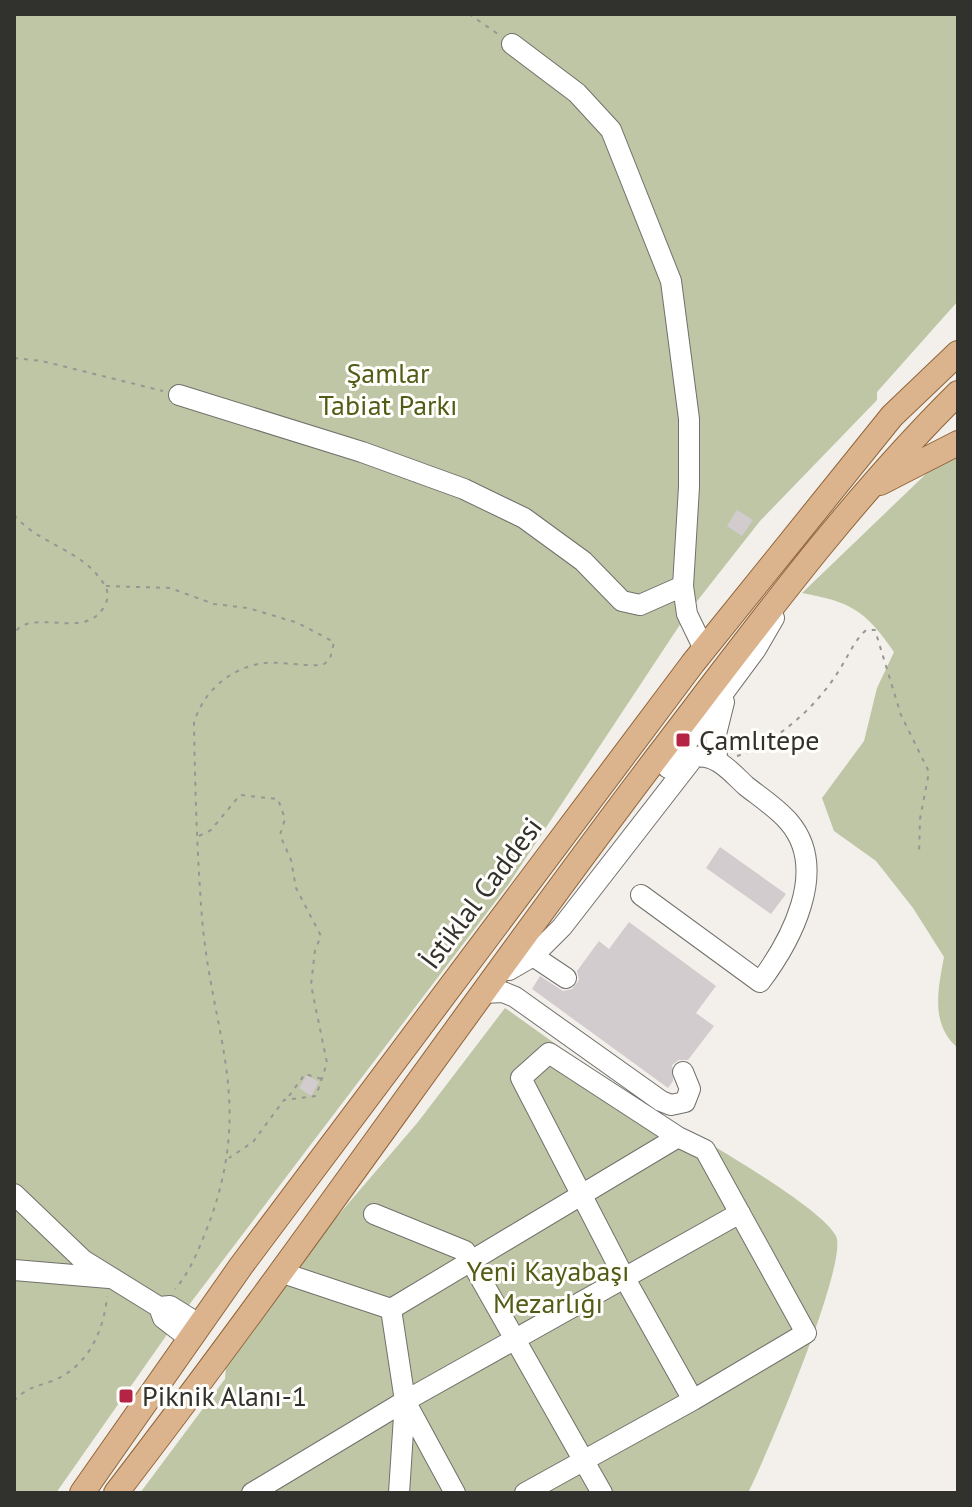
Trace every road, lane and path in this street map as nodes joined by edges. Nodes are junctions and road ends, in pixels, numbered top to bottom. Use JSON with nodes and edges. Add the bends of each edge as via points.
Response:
{"nodes":[{"id":1,"x":469,"y":14,"type":"edge"},
{"id":2,"x":512,"y":44,"type":"joint"},
{"id":3,"x":958,"y":353,"type":"edge"},
{"id":4,"x":14,"y":358,"type":"edge"},
{"id":5,"x":958,"y":393,"type":"edge"},
{"id":6,"x":179,"y":395,"type":"joint"},
{"id":7,"x":958,"y":443,"type":"edge"},
{"id":8,"x":870,"y":488,"type":"junction"},
{"id":9,"x":14,"y":515,"type":"edge"},
{"id":10,"x":802,"y":572,"type":"junction"},
{"id":11,"x":106,"y":586,"type":"junction"},
{"id":12,"x":683,"y":586,"type":"junction"},
{"id":13,"x":14,"y":633,"type":"edge"},
{"id":14,"x":704,"y":649,"type":"junction"},
{"id":15,"x":729,"y":687,"type":"junction"},
{"id":16,"x":717,"y":760,"type":"junction"},
{"id":17,"x":198,"y":837,"type":"junction"},
{"id":18,"x":919,"y":855,"type":"dead end"},
{"id":19,"x":641,"y":895,"type":"dead end"},
{"id":20,"x":533,"y":956,"type":"junction"},
{"id":21,"x":509,"y":970,"type":"junction"},
{"id":22,"x":566,"y":978,"type":"dead end"},
{"id":23,"x":483,"y":993,"type":"junction"},
{"id":24,"x":683,"y":1072,"type":"dead end"},
{"id":25,"x":323,"y":1080,"type":"junction"},
{"id":26,"x":288,"y":1097,"type":"junction"},
{"id":27,"x":678,"y":1137,"type":"junction"},
{"id":28,"x":228,"y":1158,"type":"junction"},
{"id":29,"x":14,"y":1194,"type":"edge"},
{"id":30,"x":581,"y":1195,"type":"junction"},
{"id":31,"x":740,"y":1213,"type":"junction"},
{"id":32,"x":374,"y":1214,"type":"dead end"},
{"id":33,"x":471,"y":1261,"type":"junction"},
{"id":34,"x":14,"y":1270,"type":"edge"},
{"id":35,"x":280,"y":1272,"type":"junction"},
{"id":36,"x":624,"y":1277,"type":"junction"},
{"id":37,"x":109,"y":1278,"type":"junction"},
{"id":38,"x":159,"y":1307,"type":"junction"},
{"id":39,"x":391,"y":1309,"type":"junction"},
{"id":40,"x":194,"y":1331,"type":"junction"},
{"id":41,"x":515,"y":1340,"type":"junction"},
{"id":42,"x":693,"y":1400,"type":"junction"},
{"id":43,"x":14,"y":1401,"type":"edge"},
{"id":44,"x":405,"y":1401,"type":"junction"},
{"id":45,"x":583,"y":1462,"type":"junction"},
{"id":46,"x":82,"y":1493,"type":"edge"},
{"id":47,"x":116,"y":1493,"type":"edge"},
{"id":48,"x":252,"y":1493,"type":"edge"},
{"id":49,"x":399,"y":1493,"type":"edge"},
{"id":50,"x":455,"y":1493,"type":"edge"},
{"id":51,"x":525,"y":1493,"type":"edge"},
{"id":52,"x":602,"y":1493,"type":"edge"}],
"edges":[{"from":1,"to":2,"type":"path"},
{"from":2,"to":12,"type":"street","via":[[577,93],[611,130],[671,281],[689,419]]},
{"from":3,"to":14,"type":"main road","name":"İstiklal Caddesi","via":[[892,416]]},
{"from":4,"to":6,"type":"path"},
{"from":5,"to":8,"type":"main road","name":"İstiklal Caddesi"},
{"from":6,"to":12,"type":"street","via":[[464,489],[524,518],[583,561],[622,601],[640,605]]},
{"from":7,"to":8,"type":"main road"},
{"from":8,"to":10,"type":"main road","name":"İstiklal Caddesi"},
{"from":9,"to":11,"type":"path","via":[[33,535],[80,558]]},
{"from":10,"to":15,"type":"street"},
{"from":10,"to":23,"type":"main road","name":"İstiklal Caddesi"},
{"from":11,"to":13,"type":"path","via":[[108,597],[94,618],[75,624],[24,625]]},
{"from":11,"to":17,"type":"path","via":[[170,588],[298,623],[334,642],[323,665],[254,665],[222,681],[200,701],[194,723]]},
{"from":12,"to":14,"type":"street","via":[[687,614]]},
{"from":14,"to":40,"type":"main road","name":"İstiklal Caddesi"},
{"from":15,"to":16,"type":"street","via":[[717,722]]},
{"from":15,"to":21,"type":"street"},
{"from":16,"to":18,"type":"path","via":[[749,752],[804,713],[838,673],[855,639],[875,630],[901,715],[929,772]]},
{"from":16,"to":19,"type":"street","via":[[795,830],[805,887],[788,944],[760,982]]},
{"from":16,"to":20,"type":"street","via":[[703,756],[688,761],[562,927]]},
{"from":17,"to":25,"type":"path","via":[[211,830],[240,795],[278,799],[285,819],[280,835],[296,888],[321,936],[311,977],[327,1058]]},
{"from":17,"to":28,"type":"path","via":[[204,933],[229,1074]]},
{"from":20,"to":21,"type":"street"},
{"from":20,"to":22,"type":"street"},
{"from":21,"to":23,"type":"street"},
{"from":23,"to":24,"type":"street","via":[[515,997],[671,1105],[685,1102],[690,1089]]},
{"from":23,"to":35,"type":"main road","name":"İstiklal Caddesi"},
{"from":25,"to":26,"type":"path","via":[[316,1096]]},
{"from":25,"to":26,"type":"path","via":[[305,1074]]},
{"from":26,"to":28,"type":"path","via":[[253,1142]]},
{"from":27,"to":30,"type":"street"},
{"from":27,"to":30,"type":"street","via":[[549,1053],[521,1078]]},
{"from":27,"to":31,"type":"street","via":[[705,1150]]},
{"from":28,"to":38,"type":"path","via":[[200,1245],[181,1282]]},
{"from":29,"to":37,"type":"street","via":[[52,1233]]},
{"from":30,"to":33,"type":"street"},
{"from":30,"to":36,"type":"street"},
{"from":31,"to":36,"type":"street"},
{"from":31,"to":42,"type":"street","via":[[806,1333]]},
{"from":32,"to":33,"type":"street","via":[[465,1251]]},
{"from":33,"to":39,"type":"street"},
{"from":33,"to":41,"type":"street"},
{"from":34,"to":37,"type":"street"},
{"from":35,"to":39,"type":"street"},
{"from":35,"to":47,"type":"main road","name":"İstiklal Caddesi"},
{"from":36,"to":41,"type":"street"},
{"from":36,"to":42,"type":"street"},
{"from":37,"to":38,"type":"street"},
{"from":37,"to":43,"type":"path","via":[[102,1327],[84,1358],[61,1377],[25,1390]]},
{"from":38,"to":40,"type":"street","via":[[170,1306]]},
{"from":39,"to":44,"type":"street"},
{"from":40,"to":46,"type":"main road","name":"İstiklal Caddesi"},
{"from":41,"to":44,"type":"street"},
{"from":41,"to":45,"type":"street"},
{"from":42,"to":45,"type":"street"},
{"from":44,"to":48,"type":"street"},
{"from":44,"to":49,"type":"street"},
{"from":44,"to":50,"type":"street"},
{"from":45,"to":51,"type":"street"},
{"from":45,"to":52,"type":"street"}]}
